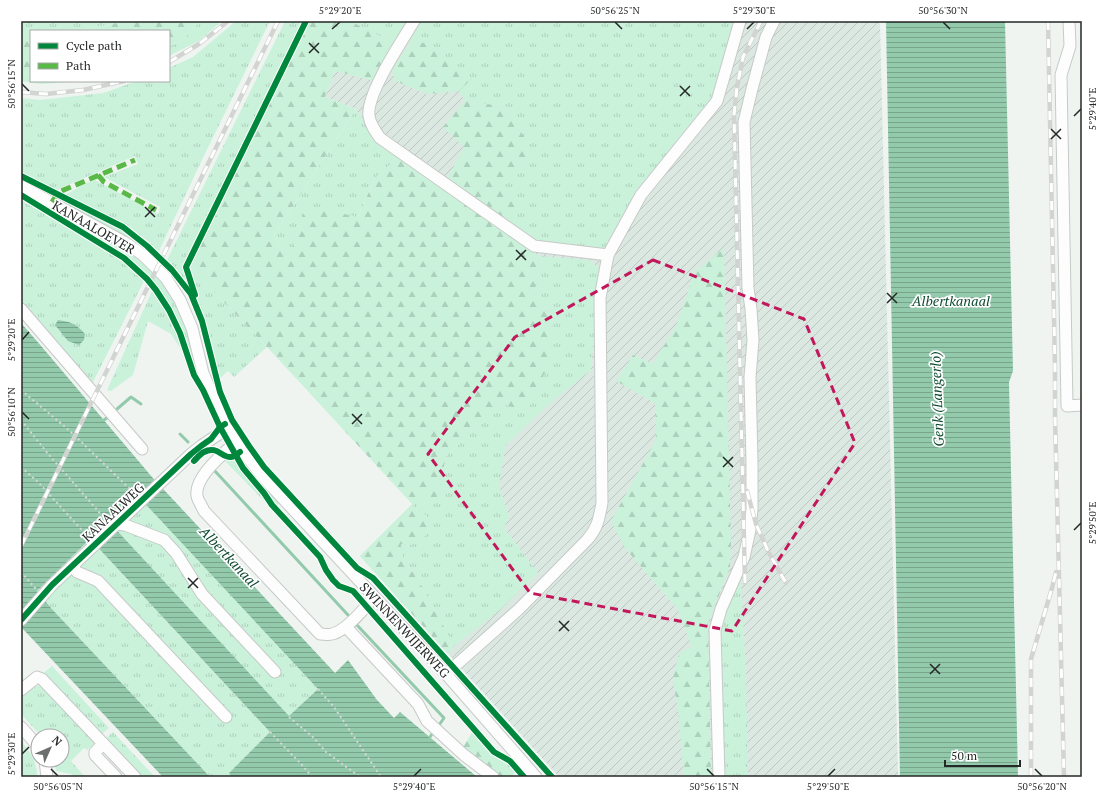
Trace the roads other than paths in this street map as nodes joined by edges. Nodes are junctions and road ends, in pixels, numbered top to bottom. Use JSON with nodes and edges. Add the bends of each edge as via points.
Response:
{"nodes":[{"id":1,"x":414,"y":21,"type":"edge"},
{"id":2,"x":740,"y":21,"type":"edge"},
{"id":3,"x":774,"y":21,"type":"edge"},
{"id":4,"x":1069,"y":21,"type":"edge"},
{"id":5,"x":21,"y":186,"type":"edge"},
{"id":6,"x":608,"y":255,"type":"junction"},
{"id":7,"x":21,"y":309,"type":"edge"},
{"id":8,"x":1082,"y":405,"type":"edge"},
{"id":9,"x":228,"y":428,"type":"junction"},
{"id":10,"x":236,"y":442,"type":"junction"},
{"id":11,"x":142,"y":449,"type":"dead end"},
{"id":12,"x":113,"y":523,"type":"junction"},
{"id":13,"x":72,"y":566,"type":"junction"},
{"id":14,"x":374,"y":597,"type":"junction"},
{"id":15,"x":21,"y":620,"type":"edge"},
{"id":16,"x":346,"y":627,"type":"junction"},
{"id":17,"x":275,"y":672,"type":"dead end"},
{"id":18,"x":446,"y":674,"type":"junction"},
{"id":19,"x":21,"y":690,"type":"edge"},
{"id":20,"x":226,"y":718,"type":"dead end"},
{"id":21,"x":21,"y":727,"type":"edge"},
{"id":22,"x":30,"y":737,"type":"edge"},
{"id":23,"x":104,"y":744,"type":"junction"},
{"id":24,"x":116,"y":777,"type":"edge"},
{"id":25,"x":135,"y":777,"type":"edge"},
{"id":26,"x":493,"y":777,"type":"edge"},
{"id":27,"x":536,"y":777,"type":"edge"},
{"id":28,"x":719,"y":777,"type":"edge"}],
"edges":[{"from":1,"to":6,"type":"street","via":[[380,80],[371,101],[369,115],[373,128],[380,138],[534,246]]},
{"from":2,"to":6,"type":"street","via":[[717,101],[641,195]]},
{"from":3,"to":28,"type":"street","via":[[766,37],[744,122],[748,288],[753,340],[750,377],[752,509],[744,557],[721,609],[715,630]]},
{"from":4,"to":8,"type":"street","via":[[1070,46],[1060,75],[1067,406]]},
{"from":5,"to":9,"type":"street","name":"KANAALOEVER","via":[[126,243],[143,255],[166,278],[180,300],[192,328],[203,373]]},
{"from":6,"to":18,"type":"street","via":[[600,298],[602,503],[599,520],[587,540],[530,598]]},
{"from":7,"to":11,"type":"street"},
{"from":9,"to":10,"type":"street","name":"SWINNENWIJERWEG"},
{"from":9,"to":12,"type":"street","name":"KANAALWEG","via":[[201,446]]},
{"from":10,"to":14,"type":"street","name":"SWINNENWIJERWEG","via":[[262,476]]},
{"from":10,"to":16,"type":"street","via":[[206,470],[198,485],[197,496],[204,511],[320,634],[332,634]]},
{"from":12,"to":13,"type":"street","name":"KANAALWEG"},
{"from":12,"to":17,"type":"street","via":[[164,540],[176,553],[202,594]]},
{"from":13,"to":15,"type":"street","name":"KANAALWEG"},
{"from":13,"to":20,"type":"street","via":[[78,572],[98,581]]},
{"from":14,"to":16,"type":"street"},
{"from":14,"to":18,"type":"street","name":"SWINNENWIJERWEG"},
{"from":16,"to":26,"type":"street","via":[[418,704],[427,721]]},
{"from":18,"to":27,"type":"street","name":"SWINNENWIJERWEG"},
{"from":19,"to":23,"type":"street","via":[[37,677],[42,679]]},
{"from":21,"to":22,"type":"street"},
{"from":23,"to":24,"type":"street","via":[[95,755]]},
{"from":23,"to":25,"type":"street"}]}
